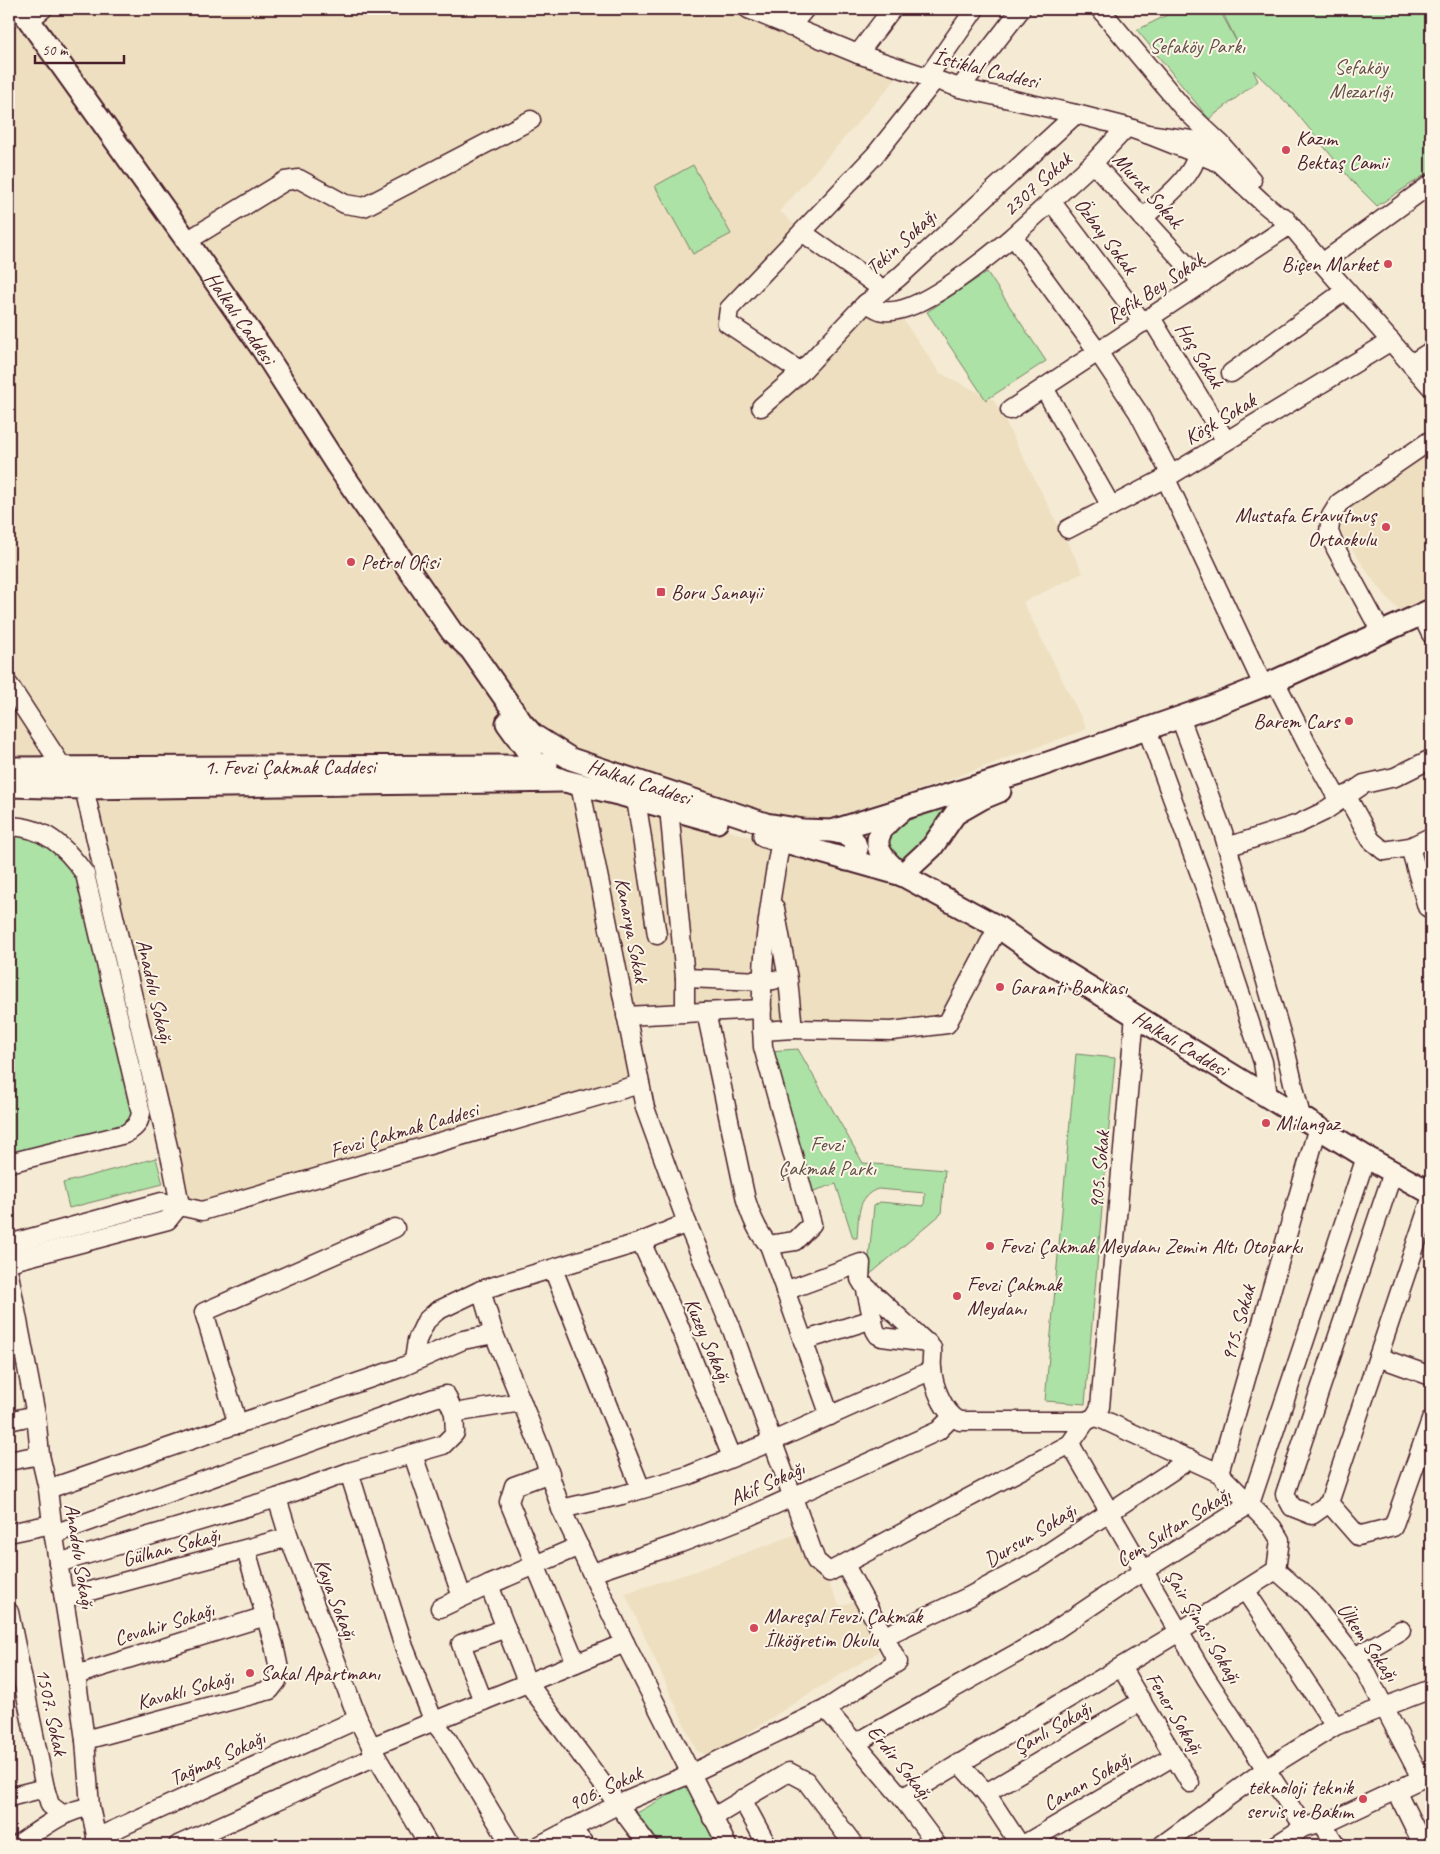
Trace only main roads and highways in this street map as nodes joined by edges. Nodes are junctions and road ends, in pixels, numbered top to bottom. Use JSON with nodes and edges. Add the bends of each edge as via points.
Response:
{"nodes":[{"id":1,"x":31,"y":13,"type":"edge"},
{"id":2,"x":1430,"y":624,"type":"edge"},
{"id":3,"x":452,"y":632,"type":"junction"},
{"id":4,"x":1273,"y":686,"type":"junction"},
{"id":5,"x":519,"y":740,"type":"junction"},
{"id":6,"x":571,"y":759,"type":"junction"},
{"id":7,"x":516,"y":766,"type":"junction"},
{"id":8,"x":538,"y":766,"type":"junction"},
{"id":9,"x":9,"y":768,"type":"edge"},
{"id":10,"x":55,"y":775,"type":"junction"},
{"id":11,"x":85,"y":778,"type":"junction"},
{"id":12,"x":572,"y":783,"type":"junction"},
{"id":13,"x":9,"y":786,"type":"edge"},
{"id":14,"x":9,"y":800,"type":"edge"},
{"id":15,"x":903,"y":810,"type":"junction"},
{"id":16,"x":832,"y":831,"type":"junction"},
{"id":17,"x":847,"y":860,"type":"junction"},
{"id":18,"x":902,"y":875,"type":"junction"},
{"id":19,"x":1431,"y":1193,"type":"edge"}],
"edges":[{"from":1,"to":3,"type":"main road","name":"Halkalı Caddesi","via":[[283,379],[336,464]]},
{"from":2,"to":4,"type":"main road"},
{"from":2,"to":4,"type":"main road","via":[[1381,632]]},
{"from":3,"to":5,"type":"main road","name":"Halkalı Caddesi","via":[[459,656]]},
{"from":3,"to":6,"type":"main road","name":"Halkalı Caddesi","via":[[471,650],[533,735]]},
{"from":4,"to":15,"type":"main road"},
{"from":4,"to":18,"type":"main road","via":[[1184,728],[983,798],[955,814],[932,847]]},
{"from":5,"to":7,"type":"main road","via":[[524,758]]},
{"from":5,"to":8,"type":"main road","name":"Halkalı Caddesi"},
{"from":6,"to":8,"type":"main road","name":"1. Fevzi Çakmak Caddesi"},
{"from":6,"to":16,"type":"main road","name":"Halkalı Caddesi","via":[[766,824]]},
{"from":7,"to":8,"type":"main road","name":"1. Fevzi Çakmak Caddesi"},
{"from":7,"to":11,"type":"main road","name":"1. Fevzi Çakmak Caddesi"},
{"from":8,"to":12,"type":"main road","name":"Halkalı Caddesi","via":[[547,774]]},
{"from":9,"to":10,"type":"main road"},
{"from":10,"to":11,"type":"main road"},
{"from":10,"to":13,"type":"main road"},
{"from":10,"to":14,"type":"main road","via":[[46,800]]},
{"from":11,"to":12,"type":"main road"},
{"from":12,"to":17,"type":"main road","name":"Halkalı Caddesi"},
{"from":15,"to":16,"type":"main road"},
{"from":15,"to":18,"type":"main road","via":[[882,828],[878,838],[887,863]]},
{"from":16,"to":17,"type":"main road","name":"Halkalı Caddesi","via":[[844,834],[856,843],[854,855]]},
{"from":17,"to":18,"type":"main road","name":"Halkalı Caddesi"},
{"from":18,"to":19,"type":"main road","name":"Halkalı Caddesi","via":[[998,928],[1135,1016]]}]}
